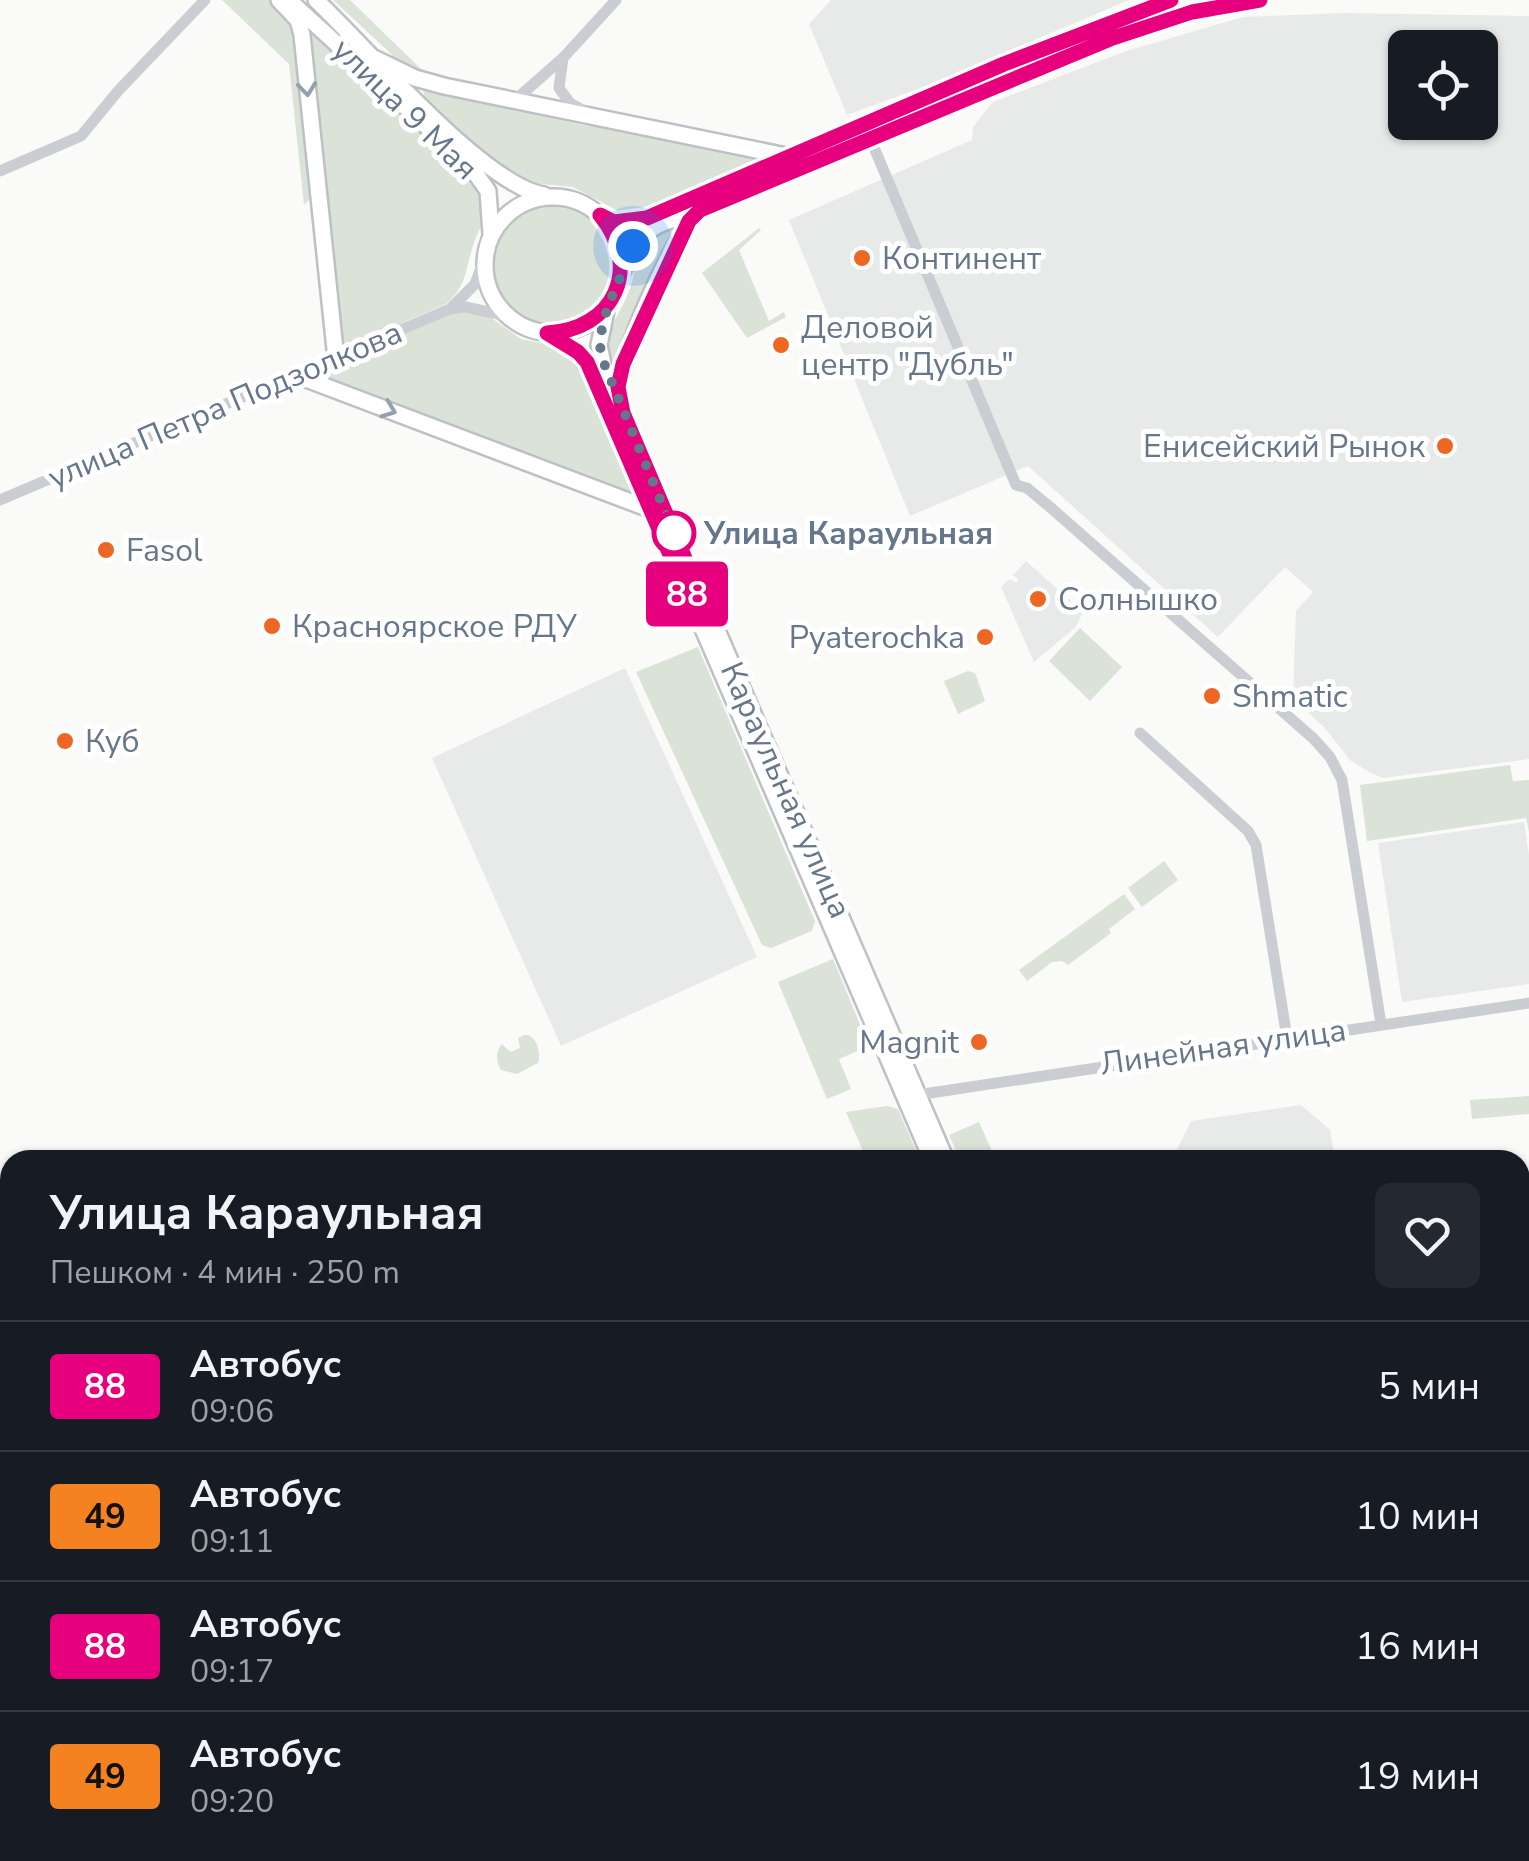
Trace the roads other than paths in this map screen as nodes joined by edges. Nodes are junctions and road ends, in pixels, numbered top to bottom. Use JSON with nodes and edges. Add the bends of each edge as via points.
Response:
{"nodes":[{"id":1,"x":205,"y":0,"type":"edge"},
{"id":2,"x":279,"y":0,"type":"edge"},
{"id":3,"x":289,"y":0,"type":"edge"},
{"id":4,"x":316,"y":0,"type":"edge"},
{"id":5,"x":616,"y":0,"type":"edge"},
{"id":6,"x":1153,"y":0,"type":"edge"},
{"id":7,"x":1171,"y":0,"type":"edge"},
{"id":8,"x":1260,"y":0,"type":"edge"},
{"id":9,"x":1222,"y":3,"type":"edge"},
{"id":10,"x":1137,"y":12,"type":"junction"},
{"id":11,"x":374,"y":58,"type":"junction"},
{"id":12,"x":563,"y":58,"type":"junction"},
{"id":13,"x":514,"y":101,"type":"junction"},
{"id":14,"x":606,"y":119,"type":"junction"},
{"id":15,"x":870,"y":138,"type":"junction"},
{"id":16,"x":791,"y":157,"type":"junction"},
{"id":17,"x":0,"y":171,"type":"edge"},
{"id":18,"x":548,"y":196,"type":"junction"},
{"id":19,"x":700,"y":210,"type":"junction"},
{"id":20,"x":600,"y":215,"type":"junction"},
{"id":21,"x":491,"y":234,"type":"junction"},
{"id":22,"x":484,"y":260,"type":"junction"},
{"id":23,"x":621,"y":274,"type":"junction"},
{"id":24,"x":607,"y":306,"type":"junction"},
{"id":25,"x":450,"y":308,"type":"junction"},
{"id":26,"x":508,"y":316,"type":"junction"},
{"id":27,"x":547,"y":333,"type":"junction"},
{"id":28,"x":336,"y":359,"type":"junction"},
{"id":29,"x":298,"y":376,"type":"junction"},
{"id":30,"x":623,"y":413,"type":"junction"},
{"id":31,"x":0,"y":500,"type":"edge"},
{"id":32,"x":652,"y":510,"type":"junction"},
{"id":33,"x":1140,"y":733,"type":"dead end"},
{"id":34,"x":1529,"y":1003,"type":"edge"},
{"id":35,"x":1380,"y":1024,"type":"junction"},
{"id":36,"x":1287,"y":1038,"type":"junction"},
{"id":37,"x":912,"y":1096,"type":"junction"},
{"id":38,"x":929,"y":1150,"type":"edge"},
{"id":39,"x":941,"y":1150,"type":"edge"}],
"edges":[{"from":1,"to":17,"type":"street","via":[[81,136]]},
{"from":2,"to":28,"type":"main road","one_way":true,"via":[[302,34]]},
{"from":3,"to":21,"type":"main road","name":"улица 9 Мая","via":[[471,167],[488,192]]},
{"from":4,"to":11,"type":"main road","name":"улица 9 Мая"},
{"from":5,"to":12,"type":"street"},
{"from":6,"to":10,"type":"street"},
{"from":7,"to":10,"type":"main road"},
{"from":8,"to":9,"type":"main road"},
{"from":9,"to":15,"type":"main road","via":[[1110,39]]},
{"from":10,"to":16,"type":"main road"},
{"from":11,"to":13,"type":"main road","via":[[415,78]]},
{"from":11,"to":18,"type":"main road","name":"улица 9 Мая","via":[[501,177]]},
{"from":12,"to":13,"type":"street"},
{"from":12,"to":14,"type":"street","via":[[564,96]]},
{"from":13,"to":14,"type":"main road"},
{"from":14,"to":16,"type":"main road"},
{"from":15,"to":19,"type":"main road"},
{"from":15,"to":35,"type":"street","via":[[1016,484],[1330,757],[1345,796]]},
{"from":16,"to":20,"type":"main road","via":[[647,218],[614,222]]},
{"from":18,"to":20,"type":"main road","via":[[567,197]]},
{"from":18,"to":21,"type":"main road","via":[[515,207]]},
{"from":19,"to":23,"type":"main road","via":[[648,229]]},
{"from":19,"to":30,"type":"main road","via":[[682,232],[623,364]]},
{"from":20,"to":23,"type":"main road","via":[[618,242]]},
{"from":21,"to":22,"type":"main road"},
{"from":22,"to":25,"type":"street","name":"улица Петра Подзолкова","via":[[475,284]]},
{"from":22,"to":26,"type":"main road","via":[[489,291]]},
{"from":23,"to":24,"type":"main road"},
{"from":24,"to":27,"type":"main road","via":[[580,327]]},
{"from":24,"to":30,"type":"main road","name":"Караульная улица","via":[[601,356]]},
{"from":25,"to":26,"type":"street"},
{"from":25,"to":28,"type":"street","name":"улица Петра Подзолкова"},
{"from":26,"to":27,"type":"main road"},
{"from":27,"to":32,"type":"main road","name":"Караульная улица","via":[[587,362]]},
{"from":28,"to":29,"type":"street","name":"улица Петра Подзолкова"},
{"from":29,"to":31,"type":"street","name":"улица Петра Подзолкова"},
{"from":29,"to":32,"type":"main road","one_way":true},
{"from":30,"to":37,"type":"main road","name":"Караульная улица"},
{"from":32,"to":37,"type":"main road","name":"Караульная улица"},
{"from":33,"to":36,"type":"street","via":[[1256,845]]},
{"from":34,"to":35,"type":"street","name":"Линейная улица"},
{"from":35,"to":36,"type":"street","name":"Линейная улица"},
{"from":36,"to":37,"type":"street","name":"Линейная улица"},
{"from":37,"to":38,"type":"main road","name":"Караульная улица"},
{"from":37,"to":39,"type":"main road","name":"Караульная улица"}]}
